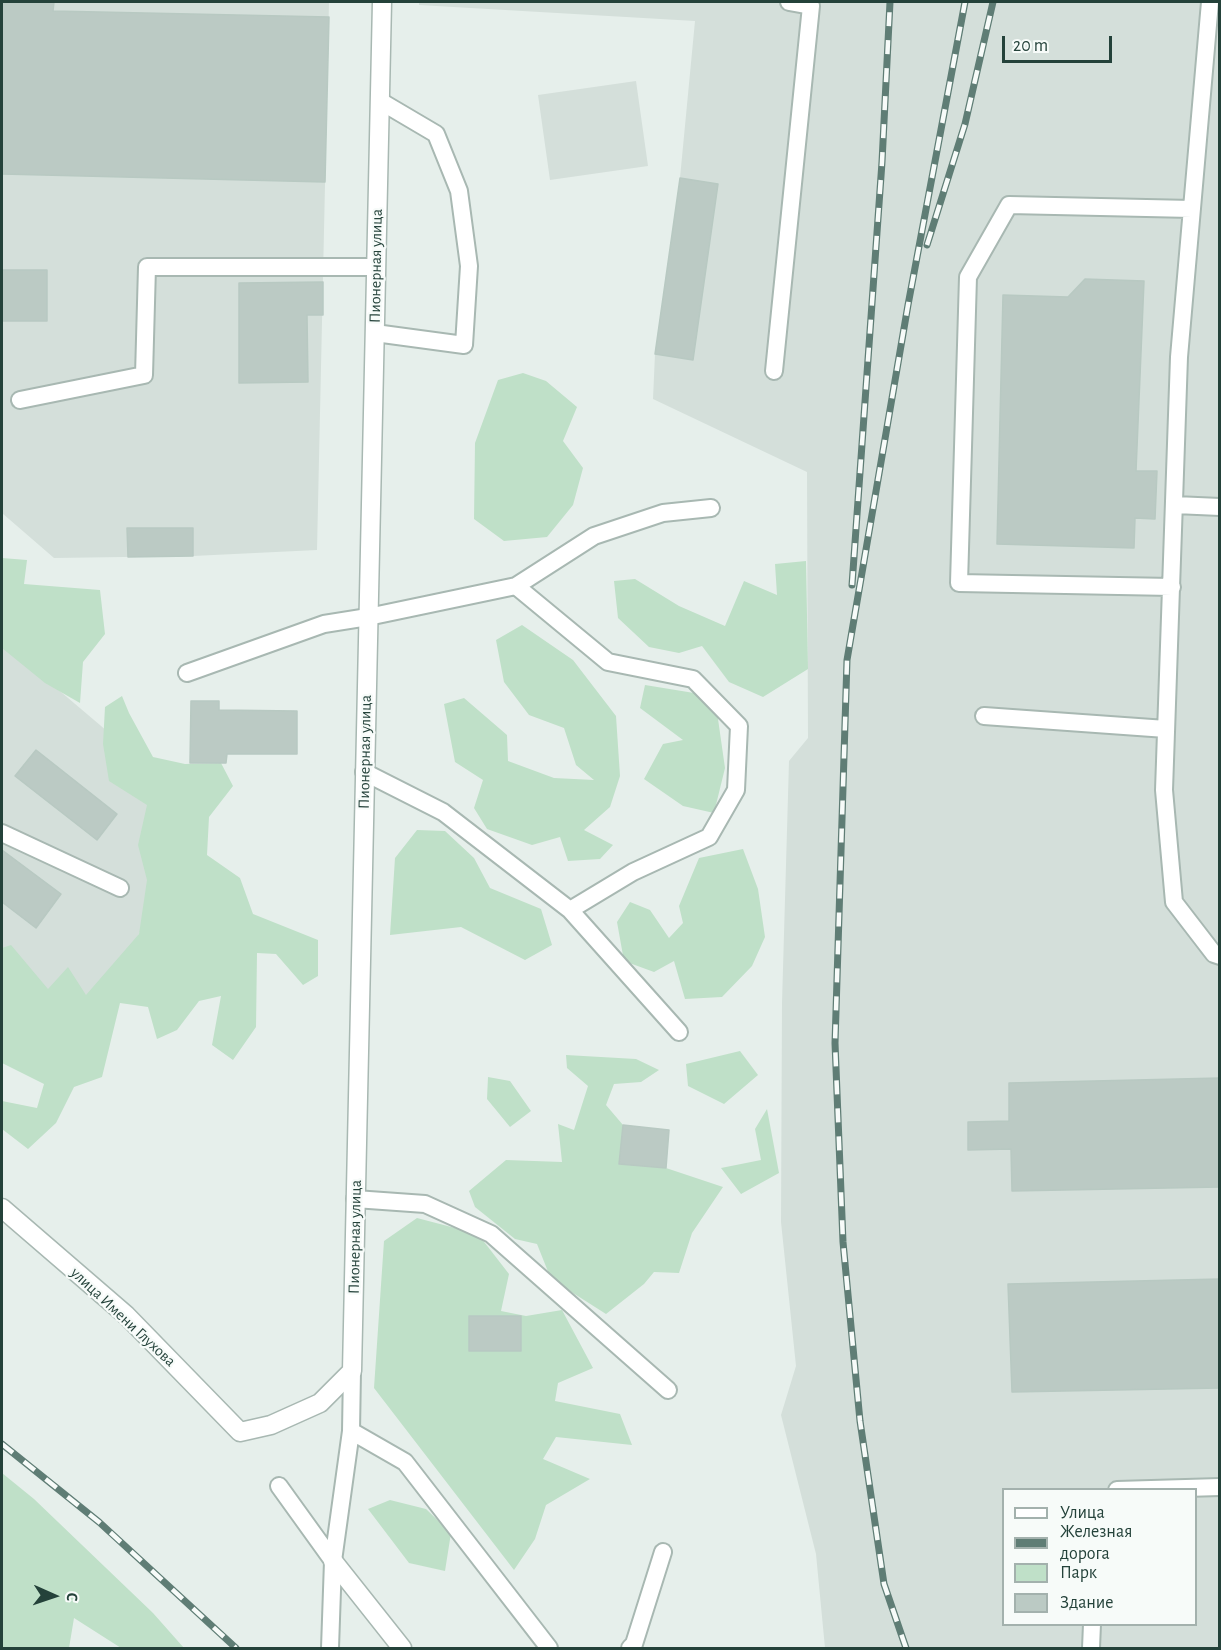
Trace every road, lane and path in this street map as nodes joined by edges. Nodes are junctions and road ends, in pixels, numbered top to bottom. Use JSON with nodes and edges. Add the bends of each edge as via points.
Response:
{"nodes":[{"id":1,"x":382,"y":2,"type":"edge"},
{"id":2,"x":789,"y":2,"type":"edge"},
{"id":3,"x":1210,"y":2,"type":"edge"},
{"id":4,"x":380,"y":101,"type":"junction"},
{"id":5,"x":1192,"y":209,"type":"junction"},
{"id":6,"x":376,"y":267,"type":"junction"},
{"id":7,"x":375,"y":333,"type":"junction"},
{"id":8,"x":774,"y":371,"type":"dead end"},
{"id":9,"x":20,"y":400,"type":"dead end"},
{"id":10,"x":1175,"y":505,"type":"junction"},
{"id":11,"x":1220,"y":507,"type":"edge"},
{"id":12,"x":711,"y":508,"type":"dead end"},
{"id":13,"x":516,"y":586,"type":"junction"},
{"id":14,"x":1172,"y":587,"type":"junction"},
{"id":15,"x":368,"y":617,"type":"junction"},
{"id":16,"x":187,"y":673,"type":"dead end"},
{"id":17,"x":984,"y":716,"type":"dead end"},
{"id":18,"x":1167,"y":729,"type":"junction"},
{"id":19,"x":364,"y":772,"type":"junction"},
{"id":20,"x":2,"y":833,"type":"edge"},
{"id":21,"x":120,"y":888,"type":"dead end"},
{"id":22,"x":570,"y":910,"type":"junction"},
{"id":23,"x":1220,"y":956,"type":"edge"},
{"id":24,"x":679,"y":1032,"type":"dead end"},
{"id":25,"x":356,"y":1199,"type":"junction"},
{"id":26,"x":2,"y":1208,"type":"edge"},
{"id":27,"x":352,"y":1371,"type":"junction"},
{"id":28,"x":668,"y":1390,"type":"dead end"},
{"id":29,"x":351,"y":1431,"type":"junction"},
{"id":30,"x":279,"y":1486,"type":"dead end"},
{"id":31,"x":1220,"y":1487,"type":"edge"},
{"id":32,"x":1186,"y":1488,"type":"edge"},
{"id":33,"x":663,"y":1552,"type":"dead end"},
{"id":34,"x":333,"y":1561,"type":"junction"},
{"id":35,"x":1092,"y":1626,"type":"edge"},
{"id":36,"x":330,"y":1648,"type":"edge"},
{"id":37,"x":402,"y":1648,"type":"edge"},
{"id":38,"x":549,"y":1648,"type":"edge"},
{"id":39,"x":630,"y":1648,"type":"edge"},
{"id":40,"x":1091,"y":1648,"type":"edge"}],
"edges":[{"from":1,"to":4,"type":"street","name":"Пионерная улица"},
{"from":2,"to":8,"type":"lane","via":[[811,6]]},
{"from":3,"to":5,"type":"lane"},
{"from":4,"to":6,"type":"street","name":"Пионерная улица"},
{"from":4,"to":7,"type":"lane","via":[[436,134],[459,191],[469,266],[464,345]]},
{"from":5,"to":10,"type":"lane","via":[[1179,357]]},
{"from":5,"to":14,"type":"lane","via":[[1009,205],[968,277],[960,583]]},
{"from":6,"to":7,"type":"street","name":"Пионерная улица"},
{"from":6,"to":9,"type":"lane","via":[[147,267],[144,375]]},
{"from":7,"to":15,"type":"street","name":"Пионерная улица"},
{"from":10,"to":11,"type":"lane"},
{"from":10,"to":14,"type":"lane"},
{"from":12,"to":13,"type":"lane","via":[[663,513],[594,536]]},
{"from":13,"to":15,"type":"lane"},
{"from":13,"to":22,"type":"lane","via":[[608,662],[693,679],[738,726],[736,790],[709,837],[633,872]]},
{"from":14,"to":18,"type":"lane"},
{"from":15,"to":16,"type":"lane","via":[[324,624]]},
{"from":15,"to":19,"type":"street","name":"Пионерная улица"},
{"from":17,"to":18,"type":"lane"},
{"from":18,"to":23,"type":"lane","via":[[1164,790],[1174,902],[1214,954]]},
{"from":19,"to":22,"type":"lane","via":[[443,813]]},
{"from":19,"to":25,"type":"street","name":"Пионерная улица"},
{"from":20,"to":21,"type":"lane"},
{"from":22,"to":24,"type":"lane"},
{"from":25,"to":27,"type":"street","name":"Пионерная улица"},
{"from":25,"to":28,"type":"lane","via":[[425,1204],[491,1234]]},
{"from":26,"to":27,"type":"street","name":"улица Имени Глухова","via":[[126,1315],[240,1432],[271,1425],[320,1403]]},
{"from":27,"to":29,"type":"lane"},
{"from":29,"to":34,"type":"lane"},
{"from":29,"to":38,"type":"lane","via":[[405,1462]]},
{"from":30,"to":34,"type":"lane"},
{"from":31,"to":32,"type":"lane"},
{"from":33,"to":39,"type":"lane"},
{"from":34,"to":36,"type":"lane"},
{"from":34,"to":37,"type":"street"},
{"from":35,"to":40,"type":"lane"}]}
